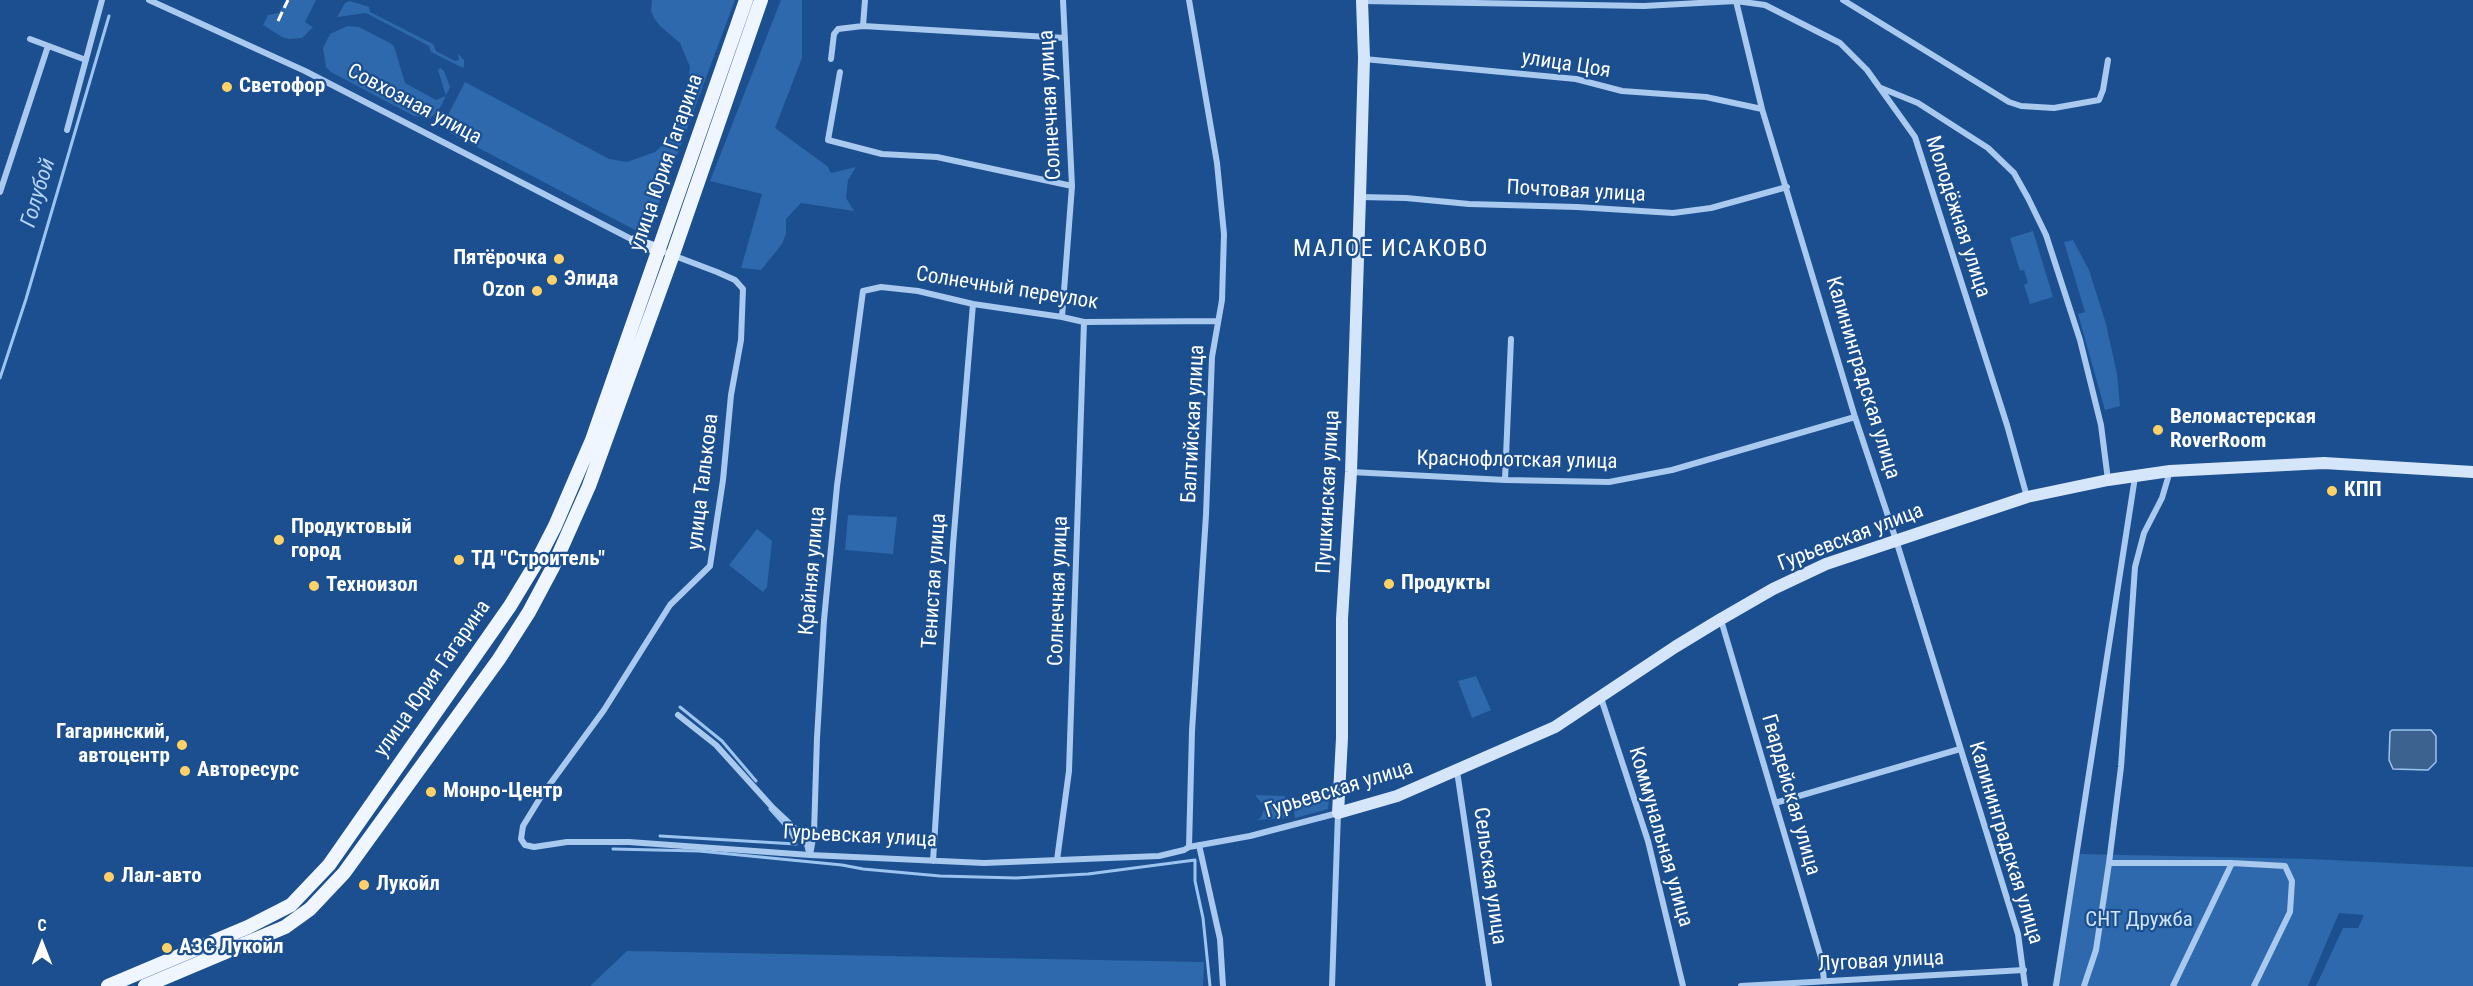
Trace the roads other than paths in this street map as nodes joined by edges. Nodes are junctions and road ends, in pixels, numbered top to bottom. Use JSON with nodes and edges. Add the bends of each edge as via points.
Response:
{"nodes":[{"id":1,"x":102,"y":0,"type":"edge"},
{"id":2,"x":149,"y":0,"type":"edge"},
{"id":3,"x":746,"y":0,"type":"edge"},
{"id":4,"x":760,"y":0,"type":"edge"},
{"id":5,"x":865,"y":0,"type":"edge"},
{"id":6,"x":1063,"y":0,"type":"edge"},
{"id":7,"x":1189,"y":0,"type":"edge"},
{"id":8,"x":1362,"y":0,"type":"edge"},
{"id":9,"x":1736,"y":0,"type":"edge"},
{"id":10,"x":1844,"y":0,"type":"edge"},
{"id":11,"x":863,"y":26,"type":"junction"},
{"id":12,"x":1065,"y":38,"type":"junction"},
{"id":13,"x":30,"y":39,"type":"dead end"},
{"id":14,"x":48,"y":46,"type":"junction"},
{"id":15,"x":1364,"y":58,"type":"junction"},
{"id":16,"x":831,"y":59,"type":"dead end"},
{"id":17,"x":86,"y":60,"type":"junction"},
{"id":18,"x":2108,"y":60,"type":"dead end"},
{"id":19,"x":840,"y":72,"type":"dead end"},
{"id":20,"x":1879,"y":88,"type":"junction"},
{"id":21,"x":1762,"y":109,"type":"junction"},
{"id":22,"x":67,"y":130,"type":"dead end"},
{"id":23,"x":1072,"y":186,"type":"junction"},
{"id":24,"x":1787,"y":187,"type":"junction"},
{"id":25,"x":0,"y":192,"type":"edge"},
{"id":26,"x":1360,"y":197,"type":"junction"},
{"id":27,"x":635,"y":241,"type":"joint"},
{"id":28,"x":659,"y":250,"type":"junction"},
{"id":29,"x":672,"y":257,"type":"junction"},
{"id":30,"x":863,"y":291,"type":"joint"},
{"id":31,"x":973,"y":304,"type":"junction"},
{"id":32,"x":1062,"y":317,"type":"junction"},
{"id":33,"x":1218,"y":321,"type":"junction"},
{"id":34,"x":1084,"y":322,"type":"junction"},
{"id":35,"x":1511,"y":339,"type":"dead end"},
{"id":36,"x":1855,"y":417,"type":"junction"},
{"id":37,"x":2170,"y":471,"type":"junction"},
{"id":38,"x":1351,"y":472,"type":"junction"},
{"id":39,"x":2473,"y":472,"type":"edge"},
{"id":40,"x":2135,"y":476,"type":"junction"},
{"id":41,"x":1505,"y":480,"type":"junction"},
{"id":42,"x":2108,"y":480,"type":"junction"},
{"id":43,"x":2027,"y":497,"type":"junction"},
{"id":44,"x":1896,"y":540,"type":"junction"},
{"id":45,"x":1720,"y":619,"type":"junction"},
{"id":46,"x":1601,"y":698,"type":"junction"},
{"id":47,"x":678,"y":715,"type":"dead end"},
{"id":48,"x":1960,"y":749,"type":"junction"},
{"id":49,"x":1457,"y":771,"type":"junction"},
{"id":50,"x":1776,"y":803,"type":"junction"},
{"id":51,"x":1338,"y":813,"type":"junction"},
{"id":52,"x":1199,"y":845,"type":"junction"},
{"id":53,"x":534,"y":847,"type":"joint"},
{"id":54,"x":1187,"y":849,"type":"junction"},
{"id":55,"x":810,"y":855,"type":"junction"},
{"id":56,"x":1057,"y":860,"type":"junction"},
{"id":57,"x":933,"y":861,"type":"junction"},
{"id":58,"x":2109,"y":863,"type":"junction"},
{"id":59,"x":2232,"y":863,"type":"junction"},
{"id":60,"x":2024,"y":970,"type":"junction"},
{"id":61,"x":1824,"y":981,"type":"junction"},
{"id":62,"x":108,"y":986,"type":"edge"},
{"id":63,"x":145,"y":986,"type":"edge"},
{"id":64,"x":1222,"y":986,"type":"edge"},
{"id":65,"x":1332,"y":986,"type":"edge"},
{"id":66,"x":1489,"y":986,"type":"edge"},
{"id":67,"x":1683,"y":986,"type":"edge"},
{"id":68,"x":1741,"y":986,"type":"edge"},
{"id":69,"x":2025,"y":986,"type":"edge"},
{"id":70,"x":2056,"y":986,"type":"edge"},
{"id":71,"x":2084,"y":986,"type":"edge"},
{"id":72,"x":2173,"y":986,"type":"edge"},
{"id":73,"x":2254,"y":986,"type":"edge"}],
"edges":[{"from":1,"to":17,"type":"street"},
{"from":2,"to":27,"type":"street","name":"Совхозная улица","via":[[305,71]]},
{"from":3,"to":28,"type":"main road","name":"улица Юрия Гагарина"},
{"from":4,"to":29,"type":"main road","name":"улица Юрия Гагарина"},
{"from":5,"to":11,"type":"street"},
{"from":6,"to":12,"type":"street","name":"Солнечная улица"},
{"from":7,"to":33,"type":"street","name":"Балтийская улица","via":[[1217,163],[1224,234]]},
{"from":8,"to":9,"type":"street","name":"Молодёжная улица","via":[[1644,6]]},
{"from":8,"to":15,"type":"street","name":"Пушкинская улица"},
{"from":9,"to":20,"type":"street","name":"Молодёжная улица","via":[[1765,5],[1840,43]]},
{"from":9,"to":21,"type":"street","name":"Калининградская улица"},
{"from":10,"to":18,"type":"street","via":[[2009,102],[2021,105],[2054,108],[2099,100]]},
{"from":11,"to":12,"type":"street"},
{"from":11,"to":16,"type":"street","via":[[838,29]]},
{"from":12,"to":23,"type":"street","name":"Солнечная улица"},
{"from":13,"to":14,"type":"street"},
{"from":14,"to":17,"type":"street"},
{"from":14,"to":25,"type":"street"},
{"from":15,"to":21,"type":"street","name":"улица Цоя","via":[[1576,79],[1622,91],[1706,97]]},
{"from":15,"to":26,"type":"street","name":"Пушкинская улица"},
{"from":17,"to":22,"type":"street"},
{"from":19,"to":23,"type":"street","via":[[828,140],[882,154],[937,157]]},
{"from":20,"to":42,"type":"street","via":[[1918,103],[1988,148],[2014,173],[2046,235],[2080,340],[2101,425]]},
{"from":20,"to":43,"type":"street","name":"Молодёжная улица","via":[[1915,137]]},
{"from":21,"to":24,"type":"street","name":"Калининградская улица"},
{"from":23,"to":32,"type":"street","name":"Солнечная улица"},
{"from":24,"to":26,"type":"street","name":"Почтовая улица","via":[[1712,208],[1673,213]]},
{"from":24,"to":36,"type":"street","name":"Калининградская улица"},
{"from":26,"to":38,"type":"street","name":"Пушкинская улица"},
{"from":27,"to":28,"type":"street","name":"Совхозная улица"},
{"from":28,"to":29,"type":"street","name":"улица Талькова"},
{"from":28,"to":62,"type":"main road","name":"улица Юрия Гагарина","via":[[592,440],[536,563],[329,865],[291,905],[270,918]]},
{"from":29,"to":53,"type":"street","name":"улица Талькова","via":[[735,280],[743,289],[741,340],[710,566],[670,605],[604,710],[542,795],[523,826],[521,839],[525,845]]},
{"from":29,"to":63,"type":"main road","name":"улица Юрия Гагарина","via":[[589,486],[553,567],[498,658],[344,873],[297,920]]},
{"from":30,"to":31,"type":"street","name":"Солнечный переулок","via":[[881,287],[918,291]]},
{"from":30,"to":55,"type":"street","name":"Крайняя улица","via":[[837,486]]},
{"from":31,"to":32,"type":"street","name":"Солнечный переулок"},
{"from":31,"to":57,"type":"street","name":"Тенистая улица"},
{"from":32,"to":34,"type":"street","name":"Солнечный переулок"},
{"from":33,"to":34,"type":"street","name":"Солнечный переулок"},
{"from":33,"to":54,"type":"street","name":"Балтийская улица","via":[[1212,357]]},
{"from":34,"to":56,"type":"street","name":"Солнечная улица","via":[[1069,771]]},
{"from":35,"to":41,"type":"street"},
{"from":36,"to":41,"type":"street","name":"Краснофлотская улица","via":[[1672,470],[1609,482]]},
{"from":36,"to":44,"type":"street","name":"Калининградская улица"},
{"from":37,"to":39,"type":"street","name":"Гурьевская улица","via":[[2324,463]]},
{"from":37,"to":40,"type":"street","name":"Гурьевская улица"},
{"from":37,"to":58,"type":"street","via":[[2162,498],[2144,532],[2135,567],[2121,767]]},
{"from":38,"to":41,"type":"street","name":"Краснофлотская улица"},
{"from":38,"to":51,"type":"street","name":"Пушкинская улица","via":[[1342,619]]},
{"from":40,"to":42,"type":"street","name":"Гурьевская улица"},
{"from":40,"to":70,"type":"street"},
{"from":42,"to":43,"type":"street","name":"Гурьевская улица"},
{"from":43,"to":44,"type":"street","name":"Гурьевская улица"},
{"from":44,"to":45,"type":"street","name":"Гурьевская улица","via":[[1826,564]]},
{"from":44,"to":48,"type":"street","name":"Калининградская улица"},
{"from":45,"to":46,"type":"street","name":"Гурьевская улица"},
{"from":45,"to":50,"type":"street","name":"Гвардейская улица"},
{"from":46,"to":49,"type":"street","name":"Гурьевская улица","via":[[1555,727]]},
{"from":46,"to":67,"type":"street","name":"Коммунальная улица","via":[[1648,841]]},
{"from":47,"to":55,"type":"street","via":[[716,746],[805,838]]},
{"from":48,"to":50,"type":"street"},
{"from":48,"to":60,"type":"street","name":"Калининградская улица","via":[[2018,934]]},
{"from":49,"to":51,"type":"street","name":"Гурьевская улица","via":[[1397,796]]},
{"from":49,"to":66,"type":"street","name":"Сельская улица"},
{"from":50,"to":61,"type":"street","name":"Гвардейская улица","via":[[1822,961]]},
{"from":51,"to":52,"type":"street","name":"Гурьевская улица"},
{"from":51,"to":65,"type":"street","name":"Пушкинская улица"},
{"from":52,"to":54,"type":"street","name":"Гурьевская улица"},
{"from":52,"to":64,"type":"street","via":[[1220,939]]},
{"from":53,"to":55,"type":"street","name":"Гурьевская улица","via":[[567,842],[629,842]]},
{"from":54,"to":56,"type":"street","name":"Гурьевская улица","via":[[1159,856]]},
{"from":55,"to":57,"type":"street","name":"Гурьевская улица"},
{"from":56,"to":57,"type":"street","name":"Гурьевская улица"},
{"from":58,"to":59,"type":"street"},
{"from":58,"to":71,"type":"street","via":[[2096,950]]},
{"from":59,"to":72,"type":"street"},
{"from":59,"to":73,"type":"street","via":[[2285,866],[2292,881],[2290,912]]},
{"from":60,"to":61,"type":"street","name":"Луговая улица"},
{"from":60,"to":69,"type":"street","name":"Калининградская улица"},
{"from":61,"to":68,"type":"street","name":"Луговая улица"}]}
